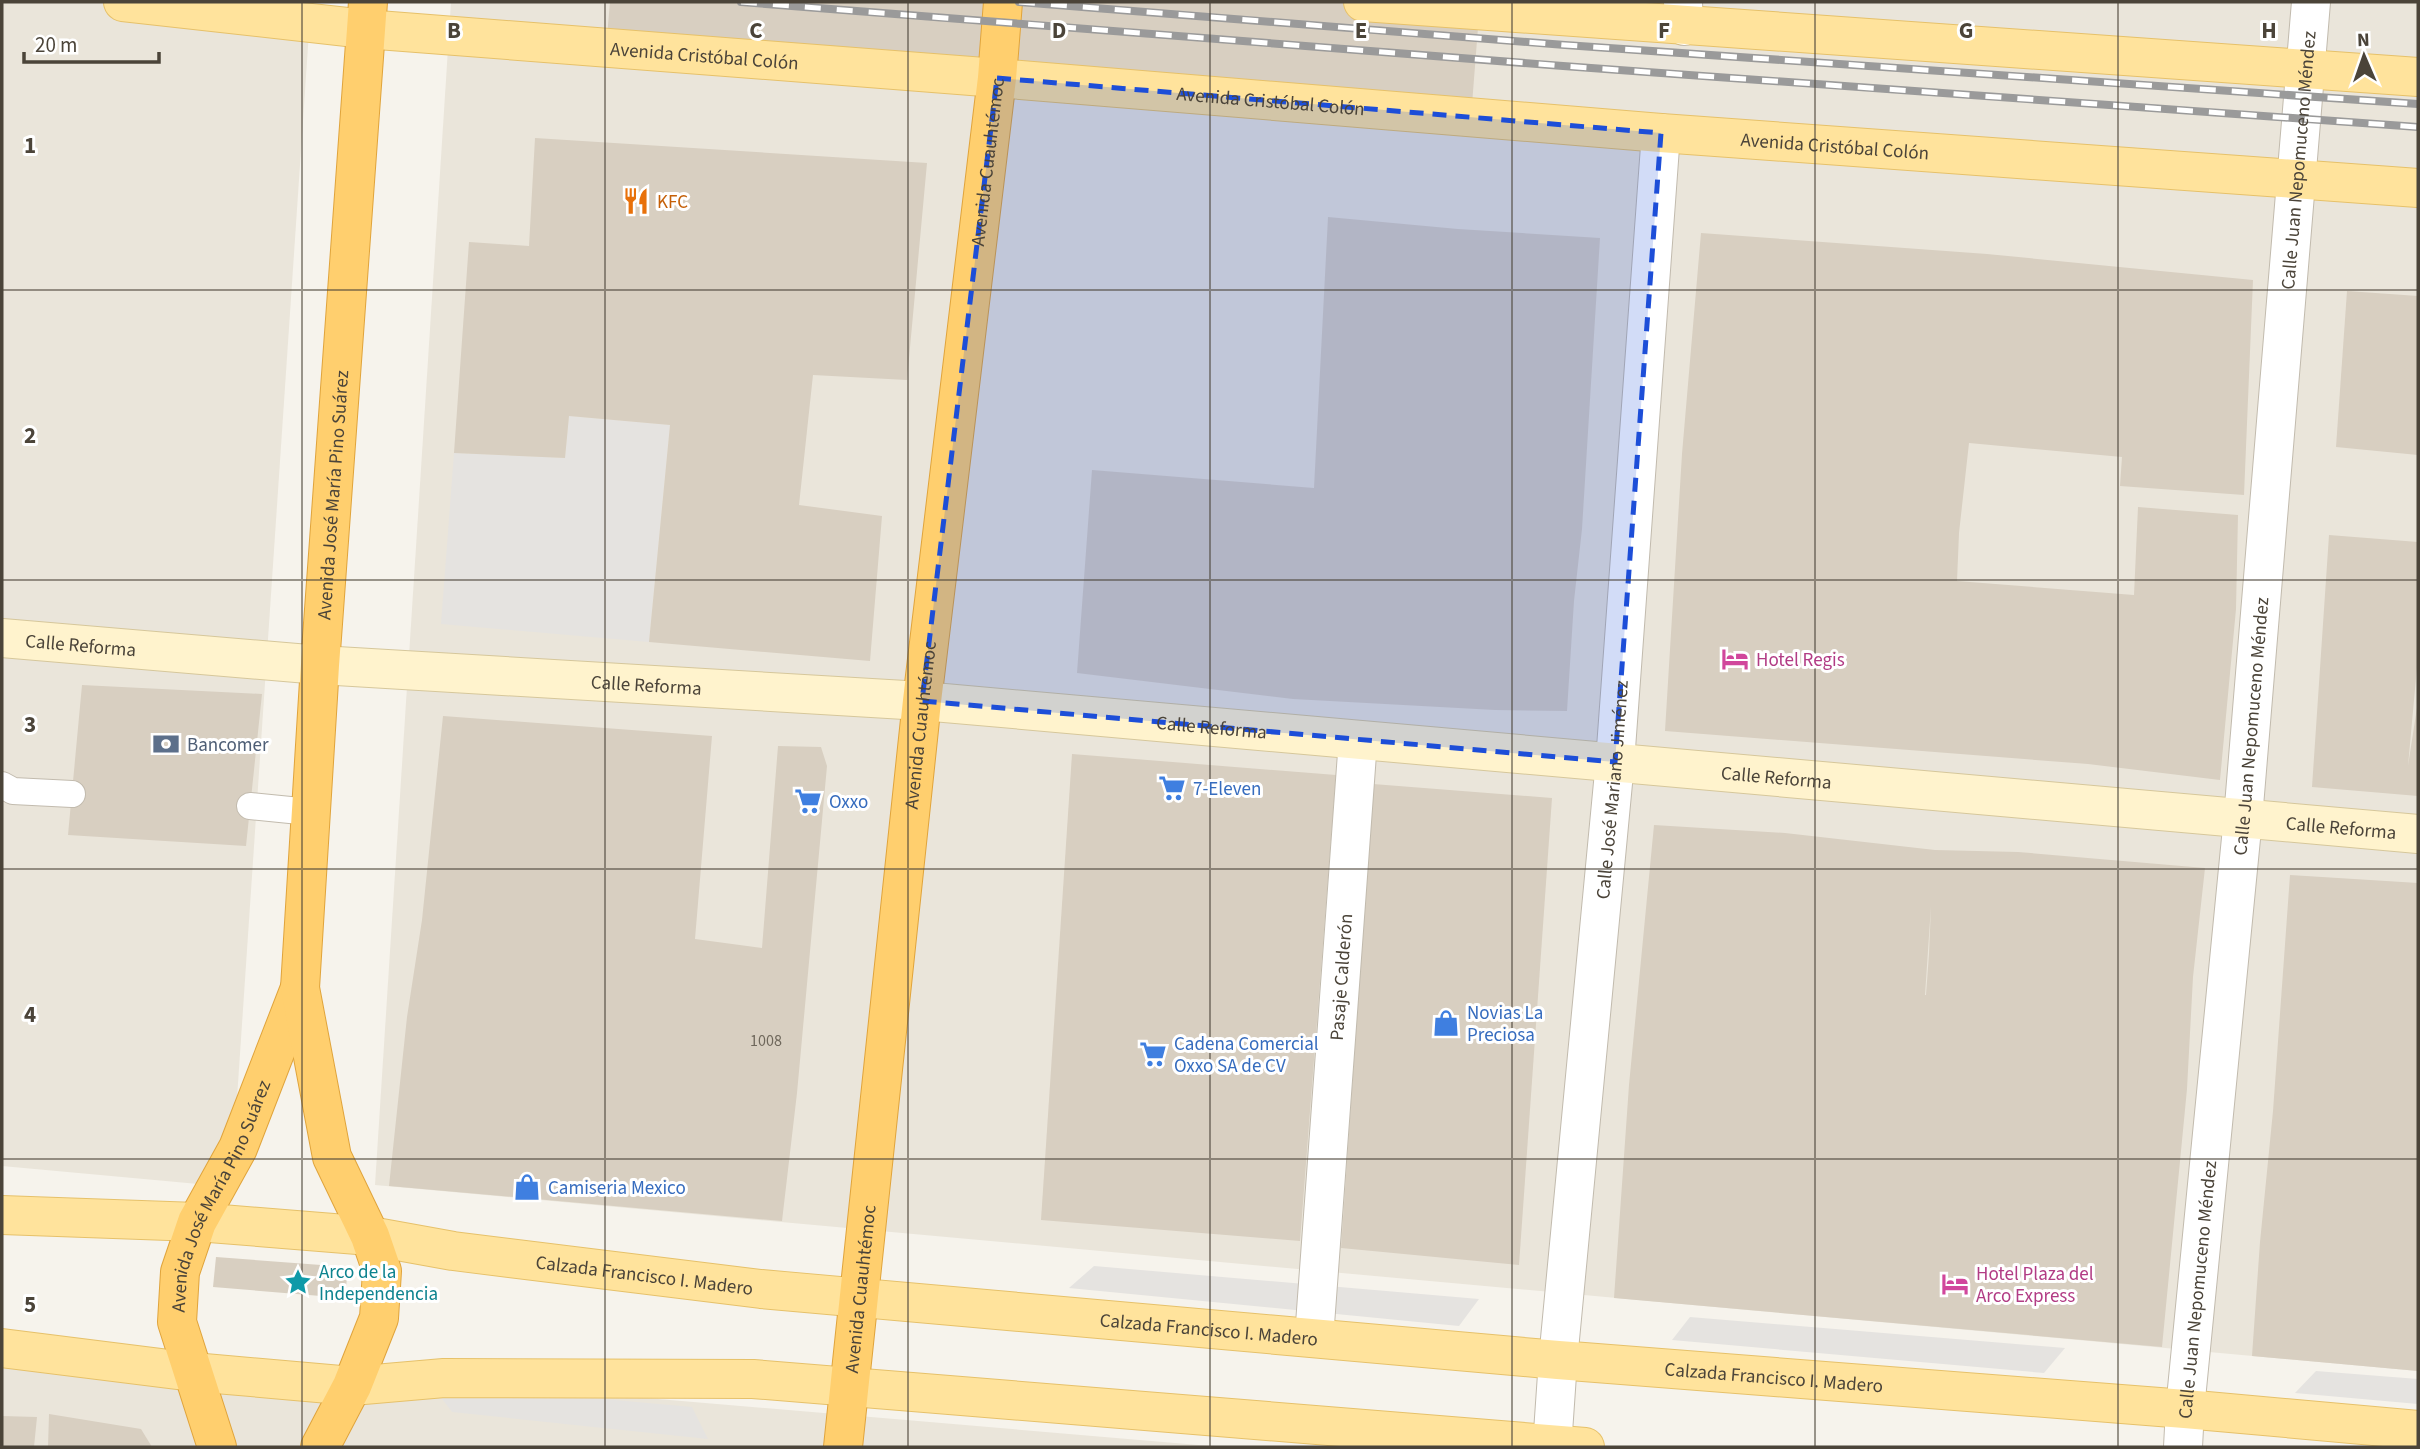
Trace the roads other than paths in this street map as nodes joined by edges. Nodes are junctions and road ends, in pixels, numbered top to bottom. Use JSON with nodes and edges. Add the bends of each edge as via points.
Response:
{"nodes":[{"id":1,"x":123,"y":2,"type":"edge"},
{"id":2,"x":1003,"y":2,"type":"edge"},
{"id":3,"x":1363,"y":2,"type":"edge"},
{"id":4,"x":2311,"y":2,"type":"edge"},
{"id":5,"x":1684,"y":14,"type":"edge"},
{"id":6,"x":367,"y":15,"type":"edge"},
{"id":7,"x":2306,"y":70,"type":"junction"},
{"id":8,"x":2418,"y":77,"type":"edge"},
{"id":9,"x":997,"y":78,"type":"junction"},
{"id":10,"x":1661,"y":134,"type":"junction"},
{"id":11,"x":2297,"y":178,"type":"junction"},
{"id":12,"x":2418,"y":188,"type":"edge"},
{"id":13,"x":2,"y":638,"type":"edge"},
{"id":14,"x":320,"y":665,"type":"junction"},
{"id":15,"x":922,"y":701,"type":"junction"},
{"id":16,"x":1358,"y":740,"type":"junction"},
{"id":17,"x":1615,"y":762,"type":"junction"},
{"id":18,"x":2,"y":785,"type":"edge"},
{"id":19,"x":72,"y":794,"type":"dead end"},
{"id":20,"x":250,"y":806,"type":"dead end"},
{"id":21,"x":310,"y":812,"type":"junction"},
{"id":22,"x":2244,"y":818,"type":"junction"},
{"id":23,"x":2418,"y":834,"type":"edge"},
{"id":24,"x":300,"y":988,"type":"junction"},
{"id":25,"x":2,"y":1215,"type":"edge"},
{"id":26,"x":197,"y":1222,"type":"junction"},
{"id":27,"x":370,"y":1236,"type":"junction"},
{"id":28,"x":858,"y":1297,"type":"junction"},
{"id":29,"x":1314,"y":1338,"type":"junction"},
{"id":30,"x":2,"y":1348,"type":"edge"},
{"id":31,"x":1558,"y":1360,"type":"junction"},
{"id":32,"x":192,"y":1372,"type":"junction"},
{"id":33,"x":352,"y":1386,"type":"junction"},
{"id":34,"x":849,"y":1387,"type":"junction"},
{"id":35,"x":2185,"y":1409,"type":"junction"},
{"id":36,"x":2418,"y":1430,"type":"edge"},
{"id":37,"x":1563,"y":1446,"type":"edge"},
{"id":38,"x":217,"y":1447,"type":"edge"},
{"id":39,"x":320,"y":1447,"type":"edge"},
{"id":40,"x":843,"y":1447,"type":"edge"},
{"id":41,"x":2183,"y":1447,"type":"edge"}],
"edges":[{"from":1,"to":6,"type":"main road","name":"Avenida Cristóbal Colón"},
{"from":2,"to":9,"type":"highway","name":"Avenida Cuauhtémoc"},
{"from":3,"to":5,"type":"main road"},
{"from":4,"to":7,"type":"street","name":"Calle Juan Nepomuceno Méndez"},
{"from":5,"to":7,"type":"main road"},
{"from":6,"to":9,"type":"main road","name":"Avenida Cristóbal Colón"},
{"from":6,"to":14,"type":"highway","name":"Avenida José María Pino Suárez"},
{"from":7,"to":8,"type":"main road"},
{"from":7,"to":11,"type":"street","name":"Calle Juan Nepomuceno Méndez"},
{"from":9,"to":10,"type":"main road","name":"Avenida Cristóbal Colón"},
{"from":9,"to":15,"type":"highway","name":"Avenida Cuauhtémoc"},
{"from":10,"to":11,"type":"main road","name":"Avenida Cristóbal Colón"},
{"from":10,"to":17,"type":"street","name":"Calle José Mariano Jiménez"},
{"from":11,"to":12,"type":"main road","name":"Avenida Cristóbal Colón"},
{"from":11,"to":22,"type":"street","name":"Calle Juan Nepomuceno Méndez"},
{"from":13,"to":14,"type":"street","name":"Calle Reforma"},
{"from":14,"to":15,"type":"street","name":"Calle Reforma"},
{"from":14,"to":21,"type":"highway","name":"Avenida José María Pino Suárez"},
{"from":15,"to":16,"type":"street","name":"Calle Reforma"},
{"from":15,"to":28,"type":"highway","name":"Avenida Cuauhtémoc"},
{"from":16,"to":17,"type":"street","name":"Calle Reforma"},
{"from":16,"to":29,"type":"street","name":"Pasaje Calderón"},
{"from":17,"to":22,"type":"street","name":"Calle Reforma"},
{"from":17,"to":31,"type":"street","name":"Calle José Mariano Jiménez"},
{"from":18,"to":19,"type":"lane","via":[[13,791]]},
{"from":20,"to":21,"type":"lane"},
{"from":21,"to":24,"type":"highway","name":"Avenida José María Pino Suárez"},
{"from":22,"to":23,"type":"street","name":"Calle Reforma"},
{"from":22,"to":35,"type":"street","name":"Calle Juan Nepomuceno Méndez"},
{"from":24,"to":26,"type":"highway","name":"Avenida José María Pino Suárez","via":[[238,1148]]},
{"from":24,"to":27,"type":"highway","name":"Avenida José María Pino Suárez","via":[[331,1157]]},
{"from":25,"to":26,"type":"main road","name":"Calzada Francisco I. Madero"},
{"from":26,"to":27,"type":"main road","name":"Calzada Francisco I. Madero"},
{"from":26,"to":32,"type":"highway","name":"Avenida José María Pino Suárez","via":[[180,1272],[177,1322]]},
{"from":27,"to":28,"type":"main road","name":"Calzada Francisco I. Madero","via":[[453,1251]]},
{"from":27,"to":33,"type":"highway","name":"Avenida José María Pino Suárez","via":[[382,1271],[379,1318]]},
{"from":28,"to":29,"type":"main road","name":"Calzada Francisco I. Madero"},
{"from":28,"to":34,"type":"highway","name":"Avenida Cuauhtémoc"},
{"from":29,"to":31,"type":"main road","name":"Calzada Francisco I. Madero"},
{"from":30,"to":32,"type":"main road"},
{"from":31,"to":35,"type":"main road","name":"Calzada Francisco I. Madero"},
{"from":31,"to":37,"type":"street","name":"Calle José Mariano Jiménez"},
{"from":32,"to":33,"type":"main road"},
{"from":32,"to":38,"type":"highway","name":"Avenida José María Pino Suárez"},
{"from":33,"to":34,"type":"main road","via":[[471,1378],[753,1379]]},
{"from":33,"to":39,"type":"highway","name":"Avenida José María Pino Suárez"},
{"from":34,"to":37,"type":"main road"},
{"from":34,"to":40,"type":"highway","name":"Avenida Cuauhtémoc"},
{"from":35,"to":36,"type":"main road","name":"Calzada Francisco I. Madero"},
{"from":35,"to":41,"type":"street","name":"Calle Juan Nepomuceno Méndez"}]}
